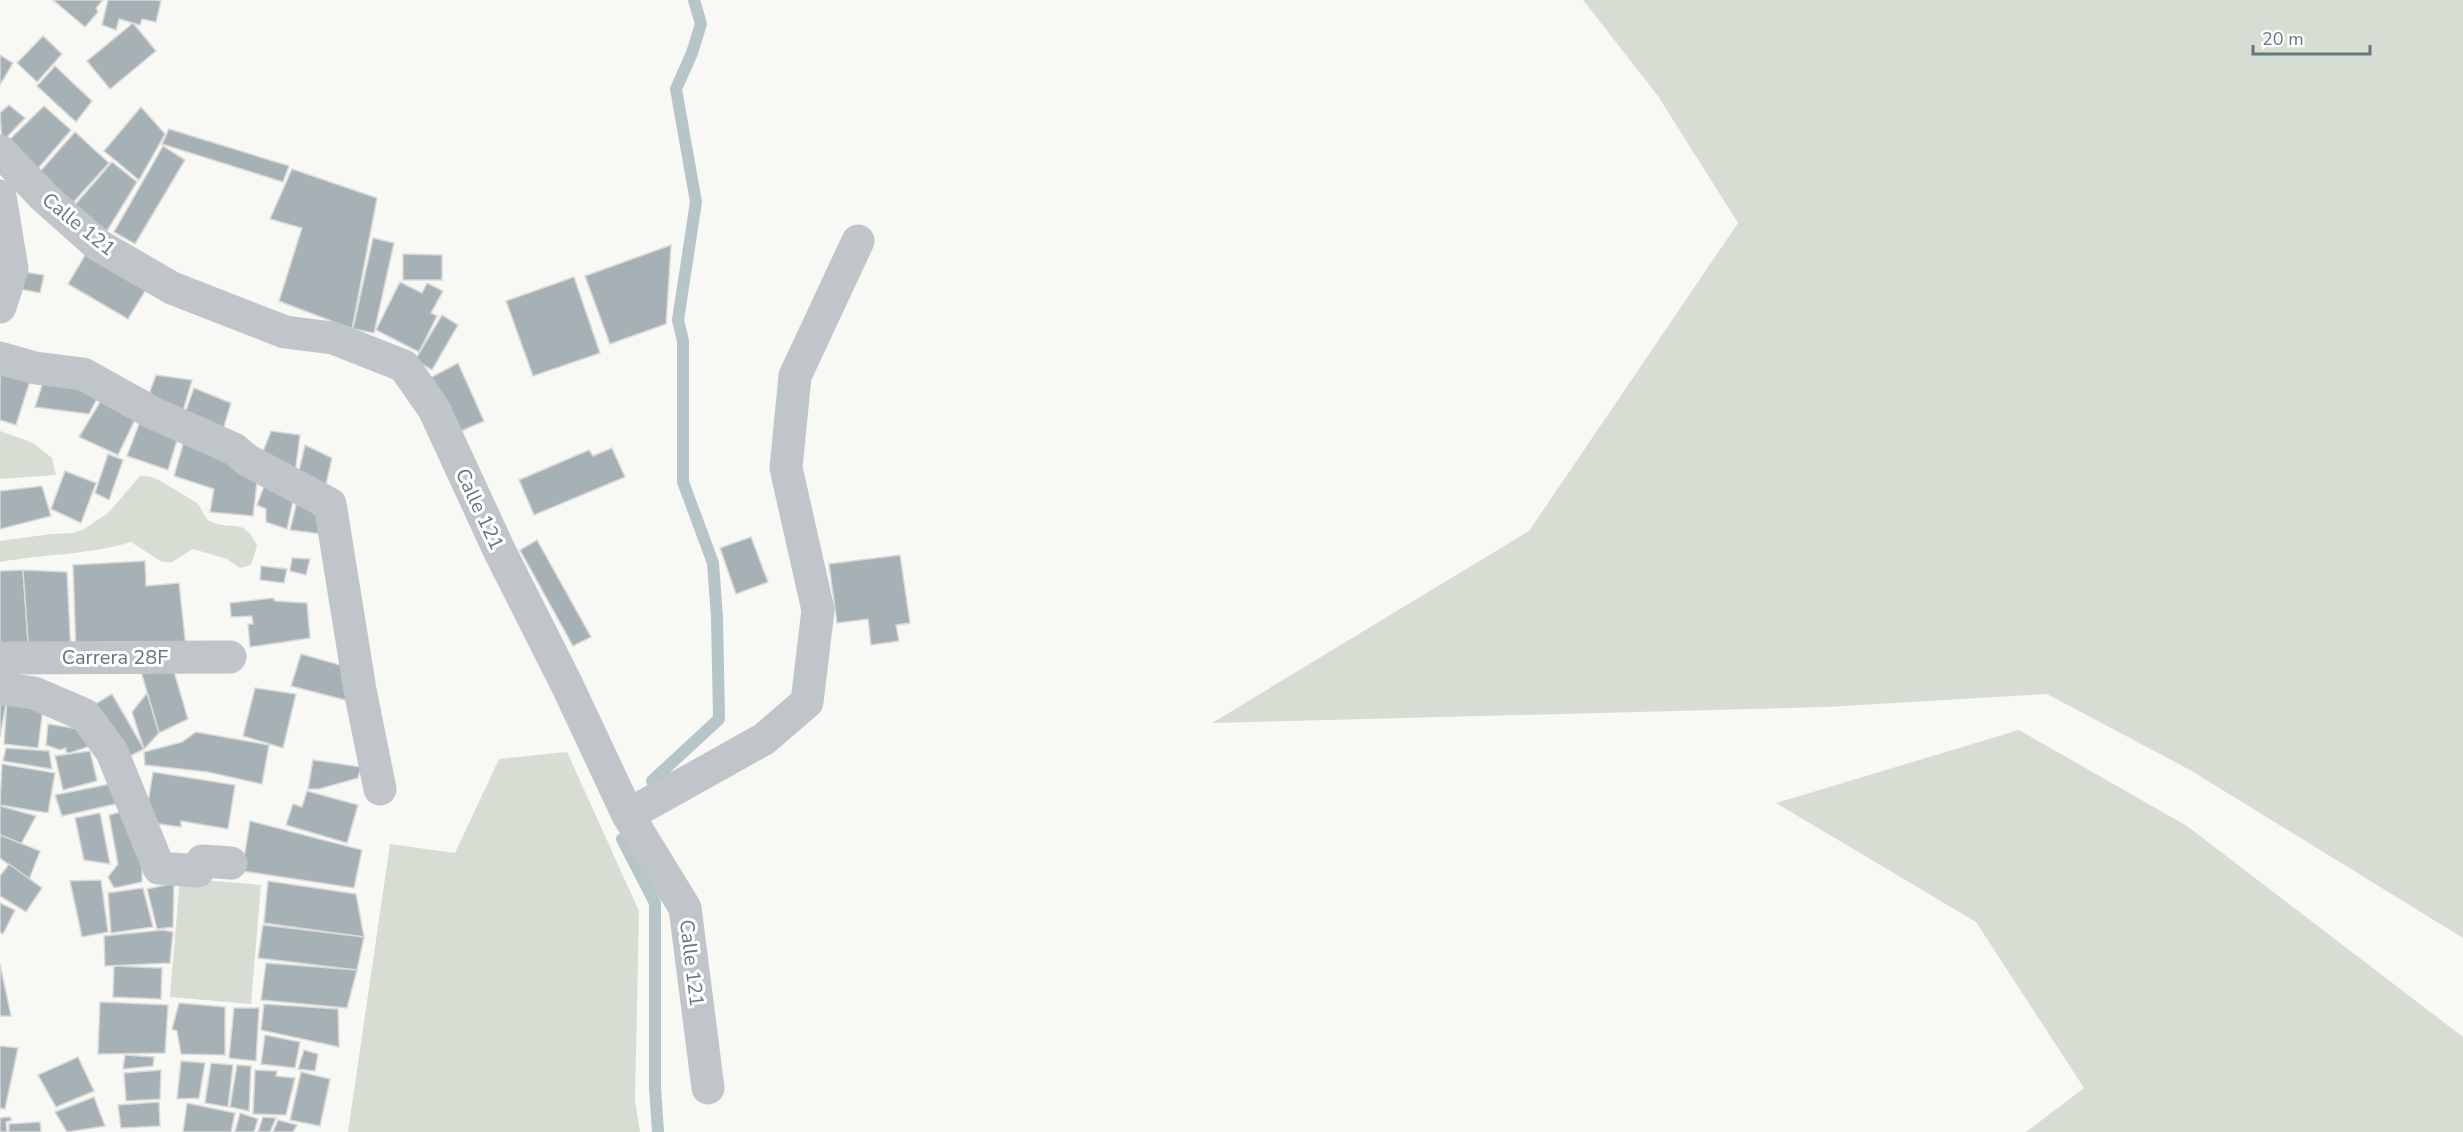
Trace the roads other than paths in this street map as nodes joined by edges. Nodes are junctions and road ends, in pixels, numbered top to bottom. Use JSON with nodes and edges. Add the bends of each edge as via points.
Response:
{"nodes":[{"id":1,"x":0,"y":151,"type":"edge"},
{"id":2,"x":0,"y":196,"type":"edge"},
{"id":3,"x":858,"y":241,"type":"dead end"},
{"id":4,"x":0,"y":307,"type":"edge"},
{"id":5,"x":0,"y":358,"type":"edge"},
{"id":6,"x":230,"y":657,"type":"dead end"},
{"id":7,"x":0,"y":658,"type":"edge"},
{"id":8,"x":0,"y":688,"type":"edge"},
{"id":9,"x":380,"y":789,"type":"dead end"},
{"id":10,"x":628,"y":815,"type":"junction"},
{"id":11,"x":231,"y":863,"type":"dead end"},
{"id":12,"x":708,"y":1088,"type":"dead end"}],
"edges":[{"from":1,"to":10,"type":"street","name":"Calle 121","via":[[98,245],[172,288],[285,332],[333,338],[404,366],[434,409]]},
{"from":2,"to":4,"type":"street","via":[[12,268]]},
{"from":3,"to":10,"type":"street","via":[[795,376],[786,468],[818,610],[807,702],[764,739]]},
{"from":5,"to":9,"type":"street","via":[[34,368],[83,374],[153,413],[234,449],[247,460],[330,504],[357,679]]},
{"from":6,"to":7,"type":"street","name":"Carrera 28F"},
{"from":8,"to":11,"type":"street","via":[[34,693],[85,715],[112,753],[159,868],[198,871],[202,861]]},
{"from":10,"to":12,"type":"street","name":"Calle 121","via":[[685,908]]}]}
